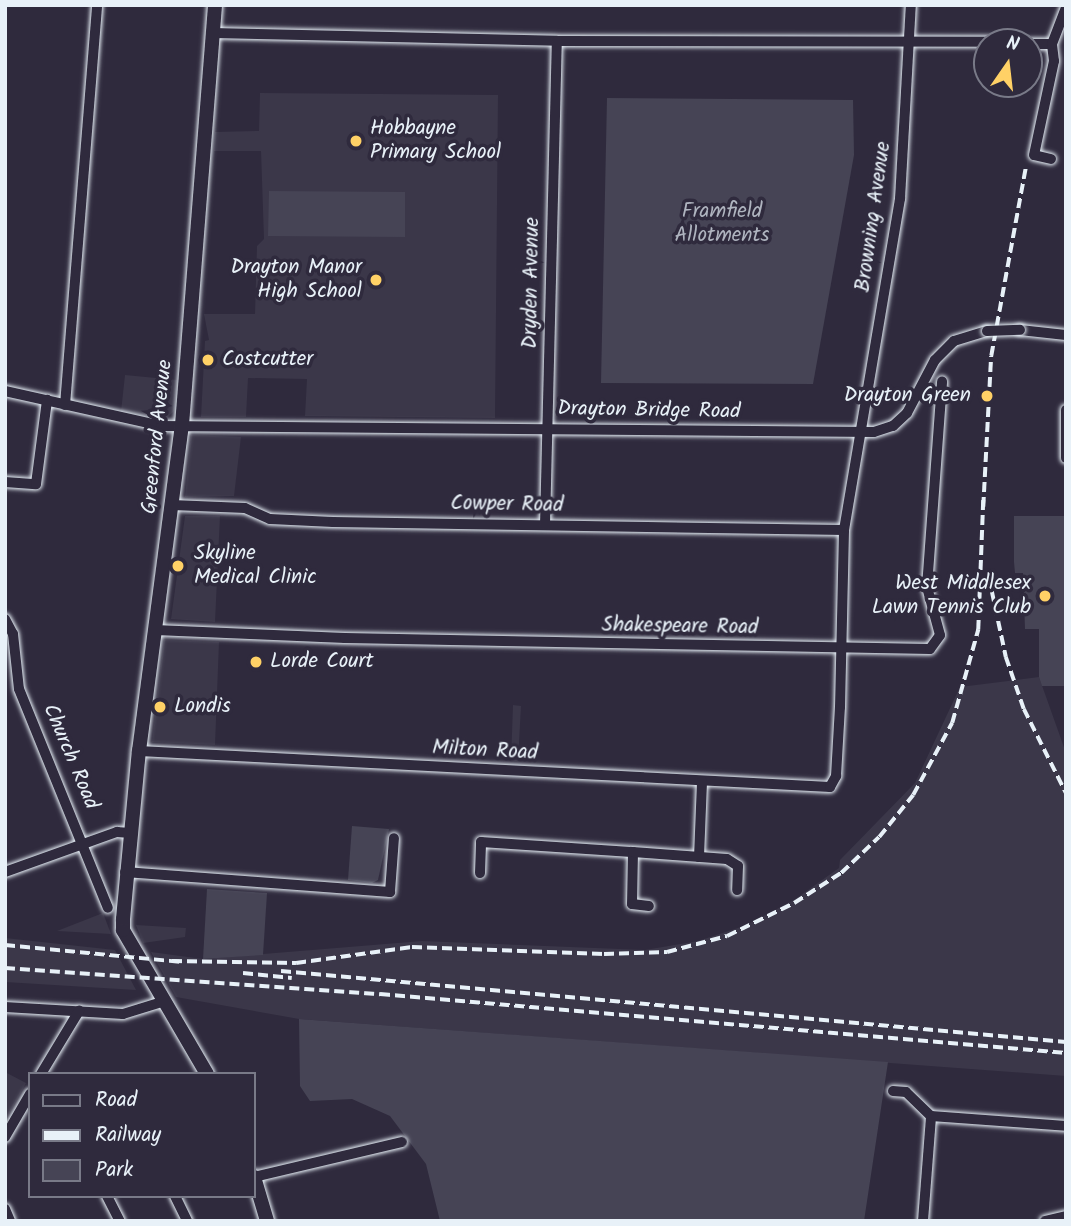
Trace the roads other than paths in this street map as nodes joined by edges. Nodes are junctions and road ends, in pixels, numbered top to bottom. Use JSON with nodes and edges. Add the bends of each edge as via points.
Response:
{"nodes":[{"id":1,"x":97,"y":5,"type":"edge"},
{"id":2,"x":215,"y":5,"type":"edge"},
{"id":3,"x":911,"y":5,"type":"edge"},
{"id":4,"x":1066,"y":6,"type":"edge"},
{"id":5,"x":213,"y":33,"type":"junction"},
{"id":6,"x":557,"y":41,"type":"junction"},
{"id":7,"x":908,"y":42,"type":"junction"},
{"id":8,"x":973,"y":42,"type":"edge"},
{"id":9,"x":1043,"y":44,"type":"edge"},
{"id":10,"x":1052,"y":44,"type":"junction"},
{"id":11,"x":1051,"y":159,"type":"dead end"},
{"id":12,"x":1066,"y":335,"type":"edge"},
{"id":13,"x":942,"y":382,"type":"dead end"},
{"id":14,"x":5,"y":391,"type":"edge"},
{"id":15,"x":47,"y":400,"type":"junction"},
{"id":16,"x":65,"y":405,"type":"junction"},
{"id":17,"x":1066,"y":410,"type":"edge"},
{"id":18,"x":182,"y":425,"type":"junction"},
{"id":19,"x":549,"y":429,"type":"junction"},
{"id":20,"x":859,"y":433,"type":"junction"},
{"id":21,"x":1066,"y":458,"type":"edge"},
{"id":22,"x":5,"y":482,"type":"edge"},
{"id":23,"x":172,"y":505,"type":"junction"},
{"id":24,"x":545,"y":525,"type":"junction"},
{"id":25,"x":844,"y":530,"type":"junction"},
{"id":26,"x":5,"y":619,"type":"edge"},
{"id":27,"x":155,"y":629,"type":"junction"},
{"id":28,"x":841,"y":649,"type":"junction"},
{"id":29,"x":139,"y":751,"type":"junction"},
{"id":30,"x":702,"y":781,"type":"junction"},
{"id":31,"x":830,"y":787,"type":"joint"},
{"id":32,"x":130,"y":833,"type":"junction"},
{"id":33,"x":394,"y":838,"type":"dead end"},
{"id":34,"x":84,"y":845,"type":"junction"},
{"id":35,"x":633,"y":852,"type":"junction"},
{"id":36,"x":698,"y":857,"type":"junction"},
{"id":37,"x":5,"y":872,"type":"edge"},
{"id":38,"x":125,"y":872,"type":"junction"},
{"id":39,"x":480,"y":873,"type":"dead end"},
{"id":40,"x":737,"y":890,"type":"dead end"},
{"id":41,"x":649,"y":906,"type":"dead end"},
{"id":42,"x":107,"y":908,"type":"dead end"},
{"id":43,"x":165,"y":1001,"type":"junction"},
{"id":44,"x":5,"y":1007,"type":"edge"},
{"id":45,"x":79,"y":1011,"type":"junction"},
{"id":46,"x":42,"y":1072,"type":"edge"},
{"id":47,"x":206,"y":1072,"type":"edge"},
{"id":48,"x":894,"y":1091,"type":"dead end"},
{"id":49,"x":28,"y":1097,"type":"edge"},
{"id":50,"x":931,"y":1116,"type":"junction"},
{"id":51,"x":1066,"y":1126,"type":"edge"},
{"id":52,"x":5,"y":1137,"type":"edge"},
{"id":53,"x":402,"y":1142,"type":"dead end"},
{"id":54,"x":256,"y":1177,"type":"edge"},
{"id":55,"x":256,"y":1184,"type":"edge"},
{"id":56,"x":108,"y":1198,"type":"edge"},
{"id":57,"x":176,"y":1198,"type":"edge"},
{"id":58,"x":5,"y":1209,"type":"edge"},
{"id":59,"x":1063,"y":1218,"type":"edge"},
{"id":60,"x":10,"y":1221,"type":"edge"},
{"id":61,"x":120,"y":1221,"type":"edge"},
{"id":62,"x":187,"y":1221,"type":"edge"},
{"id":63,"x":267,"y":1221,"type":"edge"},
{"id":64,"x":923,"y":1221,"type":"edge"},
{"id":65,"x":1045,"y":1221,"type":"edge"}],
"edges":[{"from":1,"to":16,"type":"street"},
{"from":2,"to":5,"type":"street","name":"Greenford Avenue"},
{"from":3,"to":7,"type":"street","name":"Browning Avenue"},
{"from":4,"to":10,"type":"street"},
{"from":5,"to":6,"type":"street"},
{"from":5,"to":18,"type":"street","name":"Greenford Avenue"},
{"from":6,"to":7,"type":"street"},
{"from":6,"to":19,"type":"street","name":"Dryden Avenue"},
{"from":7,"to":8,"type":"street"},
{"from":7,"to":20,"type":"street","name":"Browning Avenue","via":[[900,199]]},
{"from":9,"to":10,"type":"street"},
{"from":10,"to":11,"type":"street","via":[[1054,61],[1034,155]]},
{"from":12,"to":20,"type":"street","name":"Drayton Bridge Road","bridge":true,"via":[[1020,330],[965,335],[940,354],[901,420],[880,431]]},
{"from":13,"to":28,"type":"street","name":"Shakespeare Road","via":[[927,587],[939,639],[925,650]]},
{"from":14,"to":15,"type":"street","name":"Drayton Bridge Road"},
{"from":15,"to":16,"type":"street","name":"Drayton Bridge Road"},
{"from":15,"to":22,"type":"street","via":[[37,484]]},
{"from":16,"to":18,"type":"street","name":"Drayton Bridge Road","via":[[131,423]]},
{"from":17,"to":21,"type":"street"},
{"from":18,"to":19,"type":"street","name":"Drayton Bridge Road"},
{"from":18,"to":23,"type":"street","name":"Greenford Avenue"},
{"from":19,"to":20,"type":"street","name":"Drayton Bridge Road"},
{"from":19,"to":24,"type":"street","name":"Dryden Avenue"},
{"from":20,"to":25,"type":"street","name":"Browning Avenue"},
{"from":23,"to":24,"type":"street","name":"Cowper Road","via":[[245,508],[270,519]]},
{"from":23,"to":27,"type":"street","name":"Greenford Avenue"},
{"from":24,"to":25,"type":"street","name":"Cowper Road"},
{"from":25,"to":28,"type":"street","name":"Browning Avenue"},
{"from":26,"to":34,"type":"street","name":"Church Road","via":[[13,634],[19,689]]},
{"from":27,"to":28,"type":"street","name":"Shakespeare Road"},
{"from":27,"to":29,"type":"street","name":"Greenford Avenue"},
{"from":28,"to":31,"type":"street","name":"Browning Avenue","via":[[836,776]]},
{"from":29,"to":30,"type":"street","name":"Milton Road"},
{"from":29,"to":32,"type":"street","name":"Greenford Avenue"},
{"from":30,"to":31,"type":"street","name":"Milton Road"},
{"from":30,"to":36,"type":"street"},
{"from":32,"to":34,"type":"street","via":[[117,832]]},
{"from":32,"to":38,"type":"street","name":"Greenford Avenue"},
{"from":33,"to":38,"type":"street","via":[[390,892]]},
{"from":34,"to":37,"type":"street"},
{"from":34,"to":42,"type":"street","name":"Church Road"},
{"from":35,"to":36,"type":"street"},
{"from":35,"to":39,"type":"street","via":[[481,842]]},
{"from":35,"to":41,"type":"street","via":[[632,904]]},
{"from":36,"to":40,"type":"street","via":[[727,859],[737,866]]},
{"from":38,"to":43,"type":"street","via":[[123,930]]},
{"from":43,"to":45,"type":"street","via":[[132,1013]]},
{"from":43,"to":47,"type":"street"},
{"from":44,"to":45,"type":"street"},
{"from":45,"to":46,"type":"street"},
{"from":48,"to":50,"type":"street","via":[[906,1092]]},
{"from":49,"to":52,"type":"street"},
{"from":50,"to":51,"type":"street"},
{"from":50,"to":64,"type":"street"},
{"from":53,"to":54,"type":"street"},
{"from":55,"to":63,"type":"street"},
{"from":56,"to":61,"type":"street"},
{"from":57,"to":62,"type":"street"},
{"from":58,"to":60,"type":"street"},
{"from":59,"to":65,"type":"street"}]}
